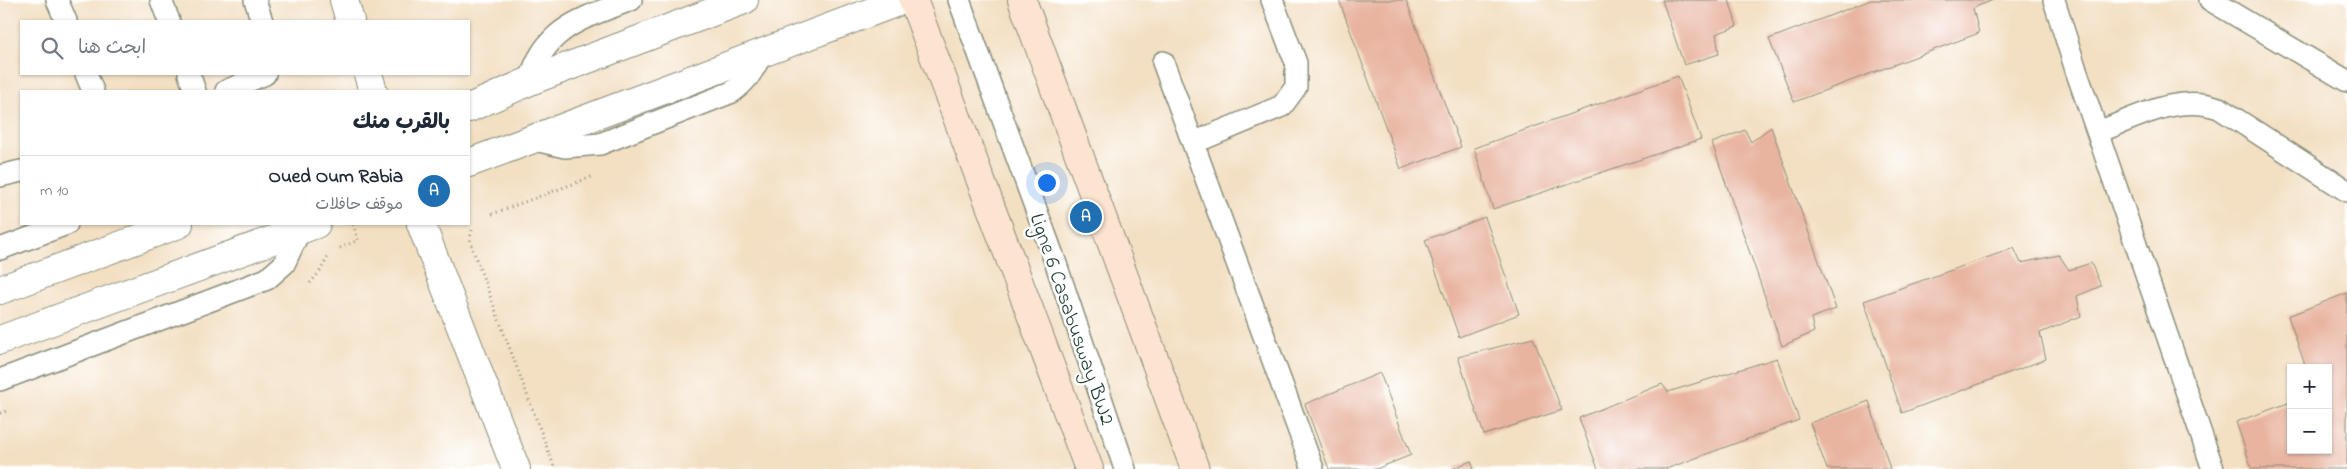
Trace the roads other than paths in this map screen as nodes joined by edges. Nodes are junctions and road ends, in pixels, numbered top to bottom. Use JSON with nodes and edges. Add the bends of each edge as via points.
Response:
{"nodes":[{"id":1,"x":57,"y":0,"type":"edge"},
{"id":2,"x":161,"y":0,"type":"edge"},
{"id":3,"x":255,"y":0,"type":"edge"},
{"id":4,"x":344,"y":0,"type":"edge"},
{"id":5,"x":631,"y":0,"type":"edge"},
{"id":6,"x":744,"y":0,"type":"edge"},
{"id":7,"x":902,"y":0,"type":"edge"},
{"id":8,"x":913,"y":0,"type":"edge"},
{"id":9,"x":959,"y":0,"type":"edge"},
{"id":10,"x":1022,"y":0,"type":"edge"},
{"id":11,"x":1272,"y":0,"type":"edge"},
{"id":12,"x":2054,"y":0,"type":"edge"},
{"id":13,"x":2210,"y":0,"type":"edge"},
{"id":14,"x":66,"y":20,"type":"edge"},
{"id":15,"x":169,"y":20,"type":"edge"},
{"id":16,"x":262,"y":20,"type":"edge"},
{"id":17,"x":350,"y":20,"type":"edge"},
{"id":18,"x":1163,"y":62,"type":"dead end"},
{"id":19,"x":86,"y":75,"type":"edge"},
{"id":20,"x":189,"y":75,"type":"edge"},
{"id":21,"x":263,"y":75,"type":"edge"},
{"id":22,"x":368,"y":75,"type":"edge"},
{"id":23,"x":530,"y":81,"type":"junction"},
{"id":24,"x":2347,"y":81,"type":"edge"},
{"id":25,"x":93,"y":90,"type":"edge"},
{"id":26,"x":195,"y":90,"type":"edge"},
{"id":27,"x":228,"y":90,"type":"edge"},
{"id":28,"x":373,"y":90,"type":"edge"},
{"id":29,"x":470,"y":108,"type":"edge"},
{"id":30,"x":2098,"y":132,"type":"junction"},
{"id":31,"x":1192,"y":143,"type":"junction"},
{"id":32,"x":470,"y":163,"type":"edge"},
{"id":33,"x":20,"y":171,"type":"edge"},
{"id":34,"x":0,"y":176,"type":"edge"},
{"id":35,"x":2347,"y":191,"type":"edge"},
{"id":36,"x":64,"y":225,"type":"edge"},
{"id":37,"x":176,"y":225,"type":"edge"},
{"id":38,"x":421,"y":225,"type":"edge"},
{"id":39,"x":308,"y":227,"type":"edge"},
{"id":40,"x":0,"y":249,"type":"edge"},
{"id":41,"x":0,"y":290,"type":"edge"},
{"id":42,"x":0,"y":340,"type":"edge"},
{"id":43,"x":0,"y":380,"type":"edge"},
{"id":44,"x":516,"y":469,"type":"edge"},
{"id":45,"x":1089,"y":469,"type":"edge"},
{"id":46,"x":1125,"y":469,"type":"edge"},
{"id":47,"x":1195,"y":469,"type":"edge"},
{"id":48,"x":1313,"y":469,"type":"edge"},
{"id":49,"x":2213,"y":469,"type":"edge"}],
"edges":[{"from":1,"to":14,"type":"lane"},
{"from":2,"to":15,"type":"lane"},
{"from":3,"to":16,"type":"lane"},
{"from":4,"to":17,"type":"street"},
{"from":5,"to":23,"type":"lane","via":[[559,32],[540,54]]},
{"from":6,"to":23,"type":"street"},
{"from":7,"to":32,"type":"street"},
{"from":8,"to":45,"type":"main road"},
{"from":9,"to":46,"type":"lane","name":"Ligne 6 Casabusway BW2","via":[[1055,261]]},
{"from":10,"to":47,"type":"main road"},
{"from":11,"to":31,"type":"lane","via":[[1296,63],[1296,87],[1282,106]]},
{"from":12,"to":30,"type":"lane"},
{"from":13,"to":24,"type":"lane"},
{"from":18,"to":31,"type":"lane"},
{"from":19,"to":25,"type":"lane"},
{"from":20,"to":26,"type":"lane"},
{"from":21,"to":27,"type":"lane"},
{"from":22,"to":28,"type":"street"},
{"from":23,"to":29,"type":"street"},
{"from":30,"to":35,"type":"lane","via":[[2179,103],[2208,104]]},
{"from":30,"to":49,"type":"lane"},
{"from":31,"to":48,"type":"lane"},
{"from":33,"to":34,"type":"lane"},
{"from":36,"to":40,"type":"lane"},
{"from":37,"to":41,"type":"street"},
{"from":38,"to":44,"type":"street"},
{"from":39,"to":42,"type":"street"},
{"from":39,"to":43,"type":"lane","via":[[284,264],[267,279]]}]}
